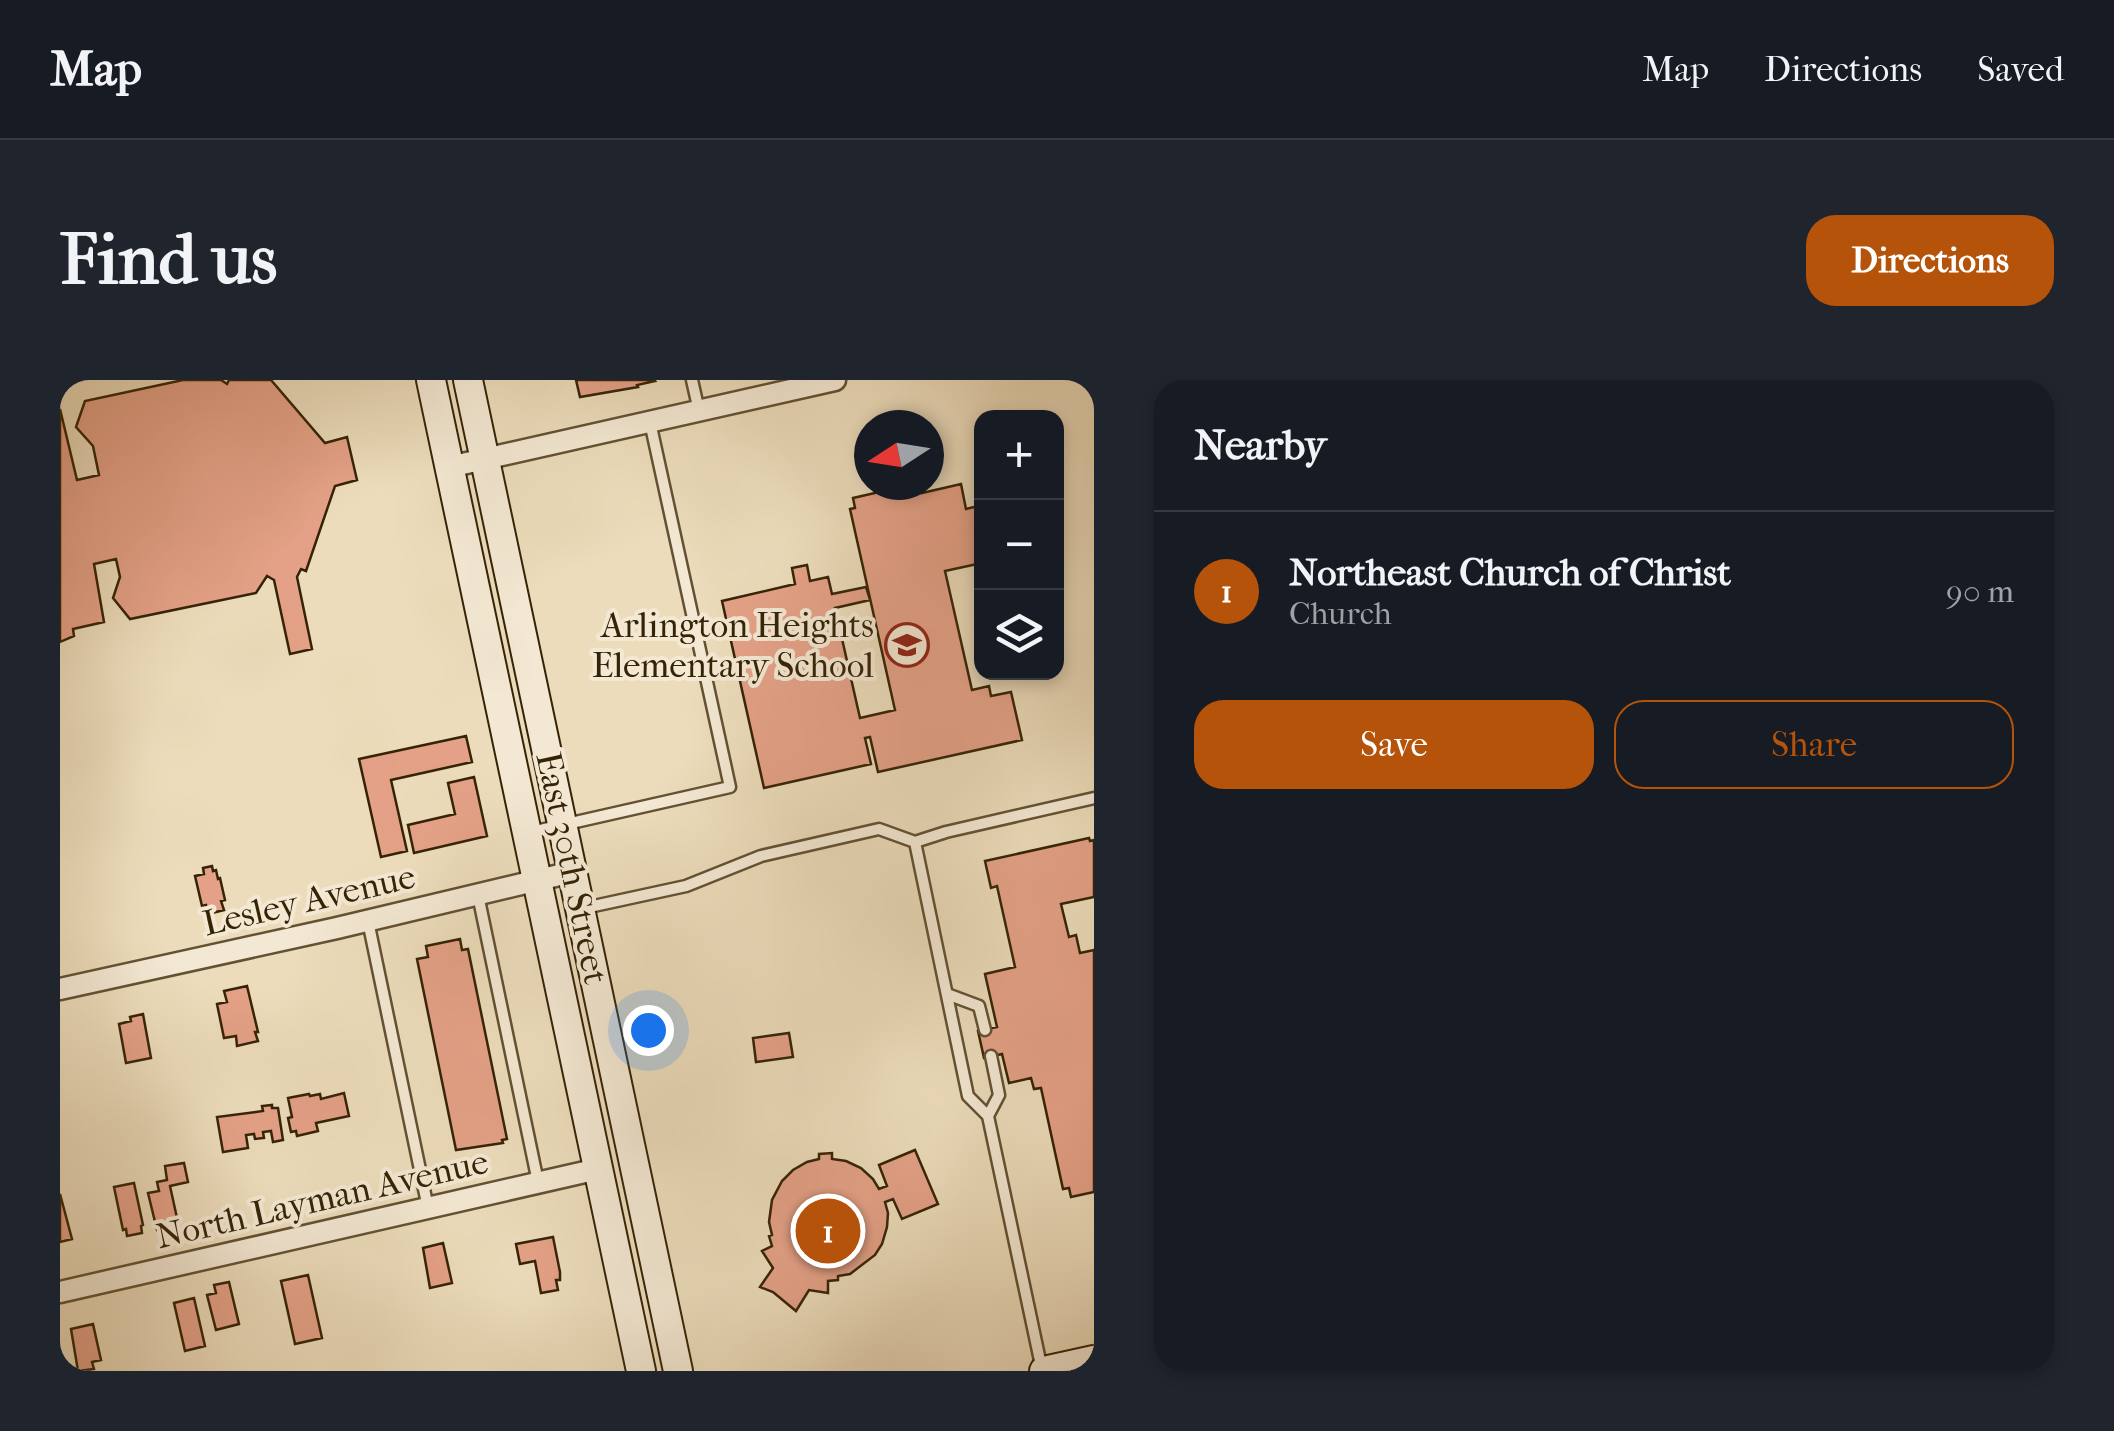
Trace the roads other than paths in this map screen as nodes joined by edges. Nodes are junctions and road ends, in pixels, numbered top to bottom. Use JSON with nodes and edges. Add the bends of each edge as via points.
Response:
{"nodes":[{"id":1,"x":430,"y":380,"type":"edge"},
{"id":2,"x":468,"y":380,"type":"edge"},
{"id":3,"x":692,"y":380,"type":"edge"},
{"id":4,"x":835,"y":380,"type":"edge"},
{"id":5,"x":699,"y":410,"type":"junction"},
{"id":6,"x":650,"y":422,"type":"junction"},
{"id":7,"x":484,"y":460,"type":"junction"},
{"id":8,"x":449,"y":467,"type":"junction"},
{"id":9,"x":1094,"y":798,"type":"edge"},
{"id":10,"x":562,"y":825,"type":"junction"},
{"id":11,"x":526,"y":833,"type":"junction"},
{"id":12,"x":916,"y":842,"type":"junction"},
{"id":13,"x":572,"y":872,"type":"junction"},
{"id":14,"x":536,"y":880,"type":"junction"},
{"id":15,"x":478,"y":894,"type":"junction"},
{"id":16,"x":580,"y":909,"type":"junction"},
{"id":17,"x":368,"y":921,"type":"junction"},
{"id":18,"x":60,"y":990,"type":"edge"},
{"id":19,"x":947,"y":994,"type":"junction"},
{"id":20,"x":985,"y":1030,"type":"dead end"},
{"id":21,"x":991,"y":1056,"type":"dead end"},
{"id":22,"x":988,"y":1116,"type":"junction"},
{"id":23,"x":598,"y":1169,"type":"junction"},
{"id":24,"x":538,"y":1182,"type":"junction"},
{"id":25,"x":428,"y":1208,"type":"junction"},
{"id":26,"x":60,"y":1292,"type":"edge"},
{"id":27,"x":1094,"y":1360,"type":"edge"},
{"id":28,"x":641,"y":1371,"type":"edge"},
{"id":29,"x":678,"y":1371,"type":"edge"},
{"id":30,"x":1043,"y":1371,"type":"edge"}],
"edges":[{"from":1,"to":8,"type":"main road","name":"East 30th Street"},
{"from":2,"to":7,"type":"main road","name":"East 30th Street"},
{"from":3,"to":5,"type":"lane"},
{"from":4,"to":5,"type":"street"},
{"from":5,"to":6,"type":"street"},
{"from":6,"to":7,"type":"street"},
{"from":6,"to":10,"type":"lane","via":[[730,787]]},
{"from":7,"to":8,"type":"street"},
{"from":7,"to":10,"type":"main road","name":"East 30th Street"},
{"from":8,"to":11,"type":"main road","name":"East 30th Street"},
{"from":9,"to":12,"type":"lane"},
{"from":10,"to":11,"type":"lane"},
{"from":10,"to":13,"type":"main road","name":"East 30th Street"},
{"from":11,"to":14,"type":"main road","name":"East 30th Street"},
{"from":12,"to":16,"type":"lane","via":[[879,829],[761,856],[686,886]]},
{"from":12,"to":19,"type":"lane"},
{"from":13,"to":14,"type":"street","name":"Lesley Avenue"},
{"from":13,"to":16,"type":"main road","name":"East 30th Street"},
{"from":14,"to":15,"type":"street","name":"Lesley Avenue"},
{"from":14,"to":23,"type":"main road","name":"East 30th Street"},
{"from":15,"to":17,"type":"street","name":"Lesley Avenue"},
{"from":15,"to":24,"type":"lane"},
{"from":16,"to":29,"type":"main road","name":"East 30th Street"},
{"from":17,"to":18,"type":"street","name":"Lesley Avenue"},
{"from":17,"to":25,"type":"lane"},
{"from":19,"to":20,"type":"lane","via":[[979,1006]]},
{"from":19,"to":22,"type":"lane","via":[[968,1096]]},
{"from":21,"to":22,"type":"lane","via":[[999,1095]]},
{"from":22,"to":30,"type":"lane"},
{"from":23,"to":24,"type":"street","name":"North Layman Avenue"},
{"from":23,"to":28,"type":"main road","name":"East 30th Street"},
{"from":24,"to":25,"type":"street","name":"North Layman Avenue"},
{"from":25,"to":26,"type":"street","name":"North Layman Avenue"},
{"from":27,"to":30,"type":"main road"}]}
